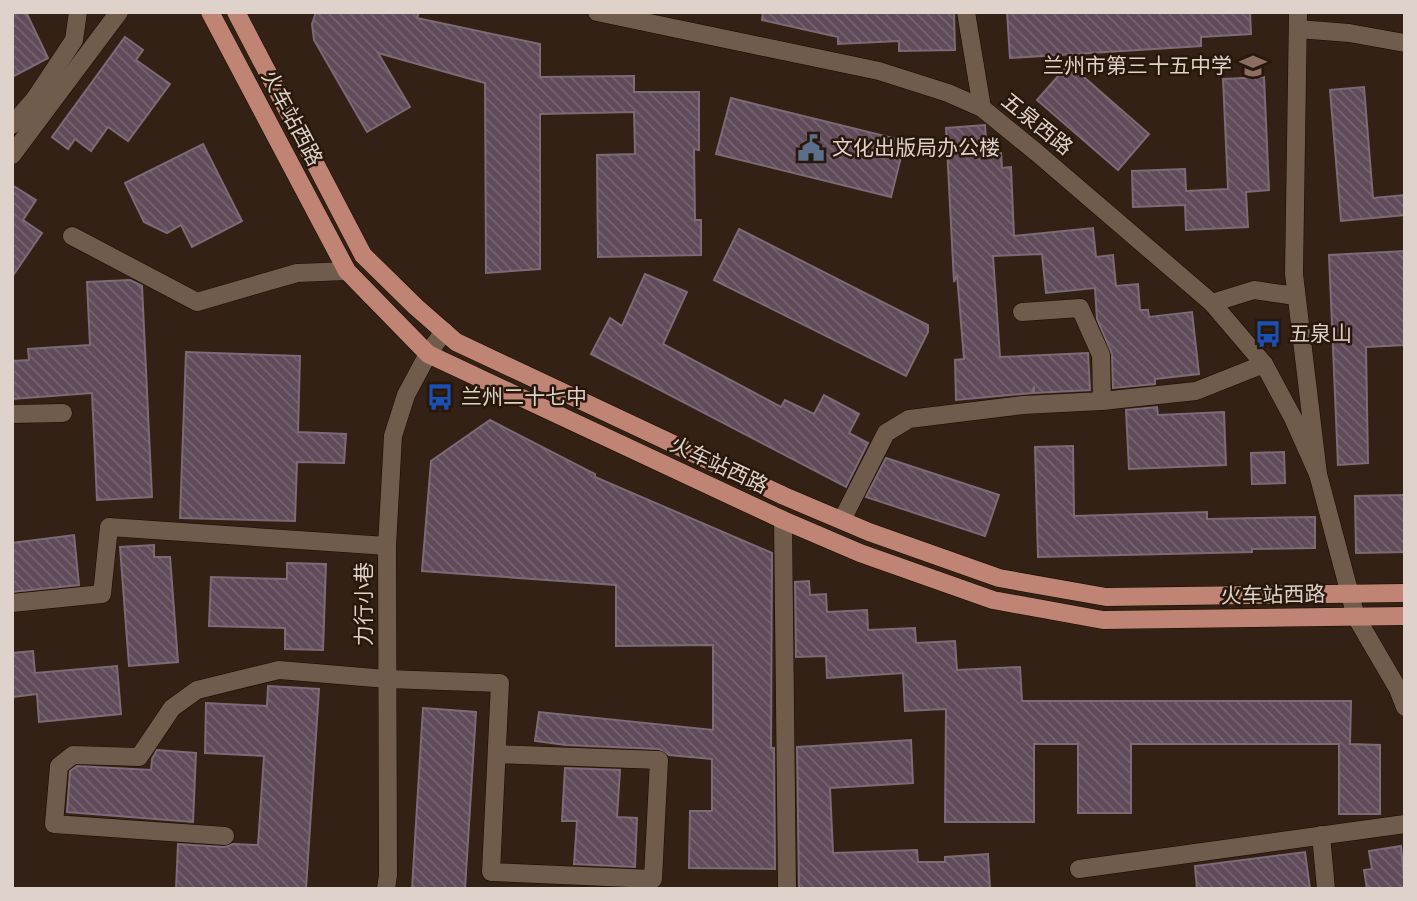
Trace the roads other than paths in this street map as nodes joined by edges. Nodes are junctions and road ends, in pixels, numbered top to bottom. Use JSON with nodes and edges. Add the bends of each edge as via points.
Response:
{"nodes":[{"id":1,"x":78,"y":12,"type":"edge"},
{"id":2,"x":118,"y":12,"type":"edge"},
{"id":3,"x":210,"y":12,"type":"edge"},
{"id":4,"x":236,"y":12,"type":"edge"},
{"id":5,"x":597,"y":12,"type":"edge"},
{"id":6,"x":966,"y":12,"type":"edge"},
{"id":7,"x":1298,"y":21,"type":"edge"},
{"id":8,"x":1405,"y":43,"type":"edge"},
{"id":9,"x":982,"y":108,"type":"junction"},
{"id":10,"x":12,"y":125,"type":"edge"},
{"id":11,"x":12,"y":155,"type":"edge"},
{"id":12,"x":72,"y":236,"type":"dead end"},
{"id":13,"x":346,"y":271,"type":"junction"},
{"id":14,"x":1296,"y":296,"type":"junction"},
{"id":15,"x":1212,"y":303,"type":"junction"},
{"id":16,"x":1022,"y":312,"type":"dead end"},
{"id":17,"x":444,"y":331,"type":"junction"},
{"id":18,"x":428,"y":354,"type":"junction"},
{"id":19,"x":1264,"y":363,"type":"junction"},
{"id":20,"x":1102,"y":401,"type":"junction"},
{"id":21,"x":63,"y":413,"type":"dead end"},
{"id":22,"x":12,"y":414,"type":"edge"},
{"id":23,"x":1318,"y":474,"type":"junction"},
{"id":24,"x":783,"y":520,"type":"junction"},
{"id":25,"x":842,"y":520,"type":"junction"},
{"id":26,"x":387,"y":546,"type":"junction"},
{"id":27,"x":1405,"y":593,"type":"edge"},
{"id":28,"x":1351,"y":594,"type":"junction"},
{"id":29,"x":12,"y":603,"type":"edge"},
{"id":30,"x":1405,"y":616,"type":"edge"},
{"id":31,"x":1356,"y":617,"type":"junction"},
{"id":32,"x":387,"y":679,"type":"junction"},
{"id":33,"x":1405,"y":707,"type":"edge"},
{"id":34,"x":496,"y":754,"type":"junction"},
{"id":35,"x":1405,"y":824,"type":"edge"},
{"id":36,"x":1321,"y":835,"type":"junction"},
{"id":37,"x":225,"y":836,"type":"dead end"},
{"id":38,"x":1079,"y":869,"type":"dead end"},
{"id":39,"x":386,"y":889,"type":"edge"},
{"id":40,"x":787,"y":889,"type":"edge"},
{"id":41,"x":1326,"y":889,"type":"edge"}],
"edges":[{"from":1,"to":10,"type":"street","via":[[74,40]]},
{"from":2,"to":11,"type":"street"},
{"from":3,"to":13,"type":"main road","name":"火车站西路"},
{"from":4,"to":17,"type":"main road","name":"火车站西路","via":[[363,255]]},
{"from":5,"to":9,"type":"street","name":"五泉西路","via":[[878,71]]},
{"from":6,"to":9,"type":"street"},
{"from":7,"to":8,"type":"street"},
{"from":7,"to":14,"type":"street"},
{"from":9,"to":15,"type":"street","name":"五泉西路"},
{"from":12,"to":13,"type":"street","via":[[197,302],[297,273]]},
{"from":13,"to":18,"type":"main road","name":"火车站西路"},
{"from":14,"to":15,"type":"street","via":[[1254,290]]},
{"from":14,"to":23,"type":"street"},
{"from":15,"to":19,"type":"street","name":"五泉西路"},
{"from":16,"to":20,"type":"street","via":[[1080,308],[1101,355]]},
{"from":17,"to":18,"type":"street","name":"力行小巷"},
{"from":17,"to":25,"type":"main road","name":"火车站西路","via":[[456,342]]},
{"from":18,"to":24,"type":"main road","name":"火车站西路"},
{"from":18,"to":26,"type":"street","name":"力行小巷","via":[[406,395],[393,436]]},
{"from":19,"to":20,"type":"street","via":[[1196,391]]},
{"from":19,"to":23,"type":"street","name":"五泉西路"},
{"from":20,"to":25,"type":"street","via":[[909,419],[886,433]]},
{"from":21,"to":22,"type":"street"},
{"from":23,"to":28,"type":"street"},
{"from":24,"to":31,"type":"main road","name":"火车站西路","via":[[993,600],[1103,620]]},
{"from":24,"to":40,"type":"street"},
{"from":25,"to":28,"type":"main road","name":"火车站西路","via":[[999,578],[1106,597]]},
{"from":26,"to":29,"type":"street","via":[[109,527],[102,594]]},
{"from":26,"to":32,"type":"street","name":"力行小巷"},
{"from":27,"to":28,"type":"main road","name":"火车站西路"},
{"from":28,"to":31,"type":"street"},
{"from":30,"to":31,"type":"main road","name":"火车站西路"},
{"from":31,"to":33,"type":"street"},
{"from":32,"to":34,"type":"street","via":[[500,683]]},
{"from":32,"to":37,"type":"street","via":[[279,670],[197,690],[172,708],[139,757],[74,755],[59,766],[54,824]]},
{"from":32,"to":39,"type":"street","name":"力行小巷"},
{"from":34,"to":34,"type":"street","via":[[659,760],[653,879],[491,872]]},
{"from":35,"to":36,"type":"street"},
{"from":36,"to":38,"type":"street"},
{"from":36,"to":41,"type":"street"}]}
